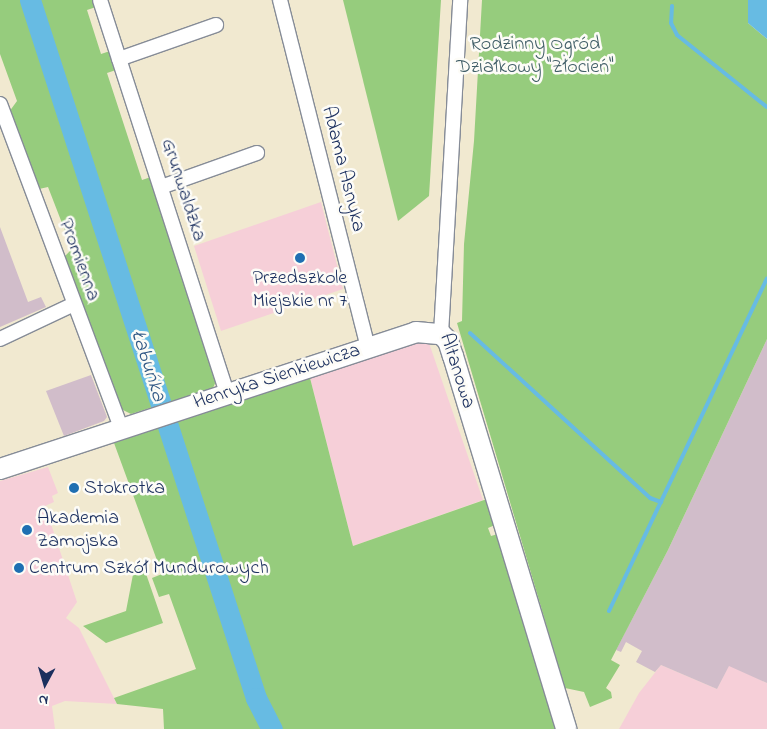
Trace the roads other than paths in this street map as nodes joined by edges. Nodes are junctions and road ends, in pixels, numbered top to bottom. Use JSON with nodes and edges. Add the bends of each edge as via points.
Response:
{"nodes":[{"id":1,"x":100,"y":0,"type":"edge"},
{"id":2,"x":280,"y":0,"type":"edge"},
{"id":3,"x":460,"y":0,"type":"edge"},
{"id":4,"x":216,"y":25,"type":"dead end"},
{"id":5,"x":119,"y":59,"type":"junction"},
{"id":6,"x":0,"y":104,"type":"edge"},
{"id":7,"x":257,"y":153,"type":"dead end"},
{"id":8,"x":161,"y":187,"type":"junction"},
{"id":9,"x":74,"y":304,"type":"junction"},
{"id":10,"x":441,"y":334,"type":"junction"},
{"id":11,"x":0,"y":339,"type":"edge"},
{"id":12,"x":368,"y":347,"type":"junction"},
{"id":13,"x":227,"y":393,"type":"junction"},
{"id":14,"x":120,"y":428,"type":"junction"},
{"id":15,"x":0,"y":469,"type":"edge"},
{"id":16,"x":566,"y":729,"type":"edge"}],
"edges":[{"from":1,"to":5,"type":"street","name":"Grunwaldzka"},
{"from":2,"to":12,"type":"street","name":"Adama Asnyka"},
{"from":3,"to":10,"type":"street","name":"Altanowa"},
{"from":4,"to":5,"type":"street"},
{"from":5,"to":8,"type":"street","name":"Grunwaldzka"},
{"from":6,"to":9,"type":"street","name":"Promienna"},
{"from":7,"to":8,"type":"street"},
{"from":8,"to":13,"type":"street","name":"Grunwaldzka"},
{"from":9,"to":11,"type":"street"},
{"from":9,"to":14,"type":"street","name":"Promienna"},
{"from":10,"to":12,"type":"street","name":"Henryka Sienkiewicza","via":[[422,331]]},
{"from":10,"to":16,"type":"street","name":"Altanowa","via":[[454,356]]},
{"from":12,"to":13,"type":"street","name":"Henryka Sienkiewicza"},
{"from":13,"to":14,"type":"street","name":"Henryka Sienkiewicza"},
{"from":14,"to":15,"type":"street","name":"Henryka Sienkiewicza"}]}
